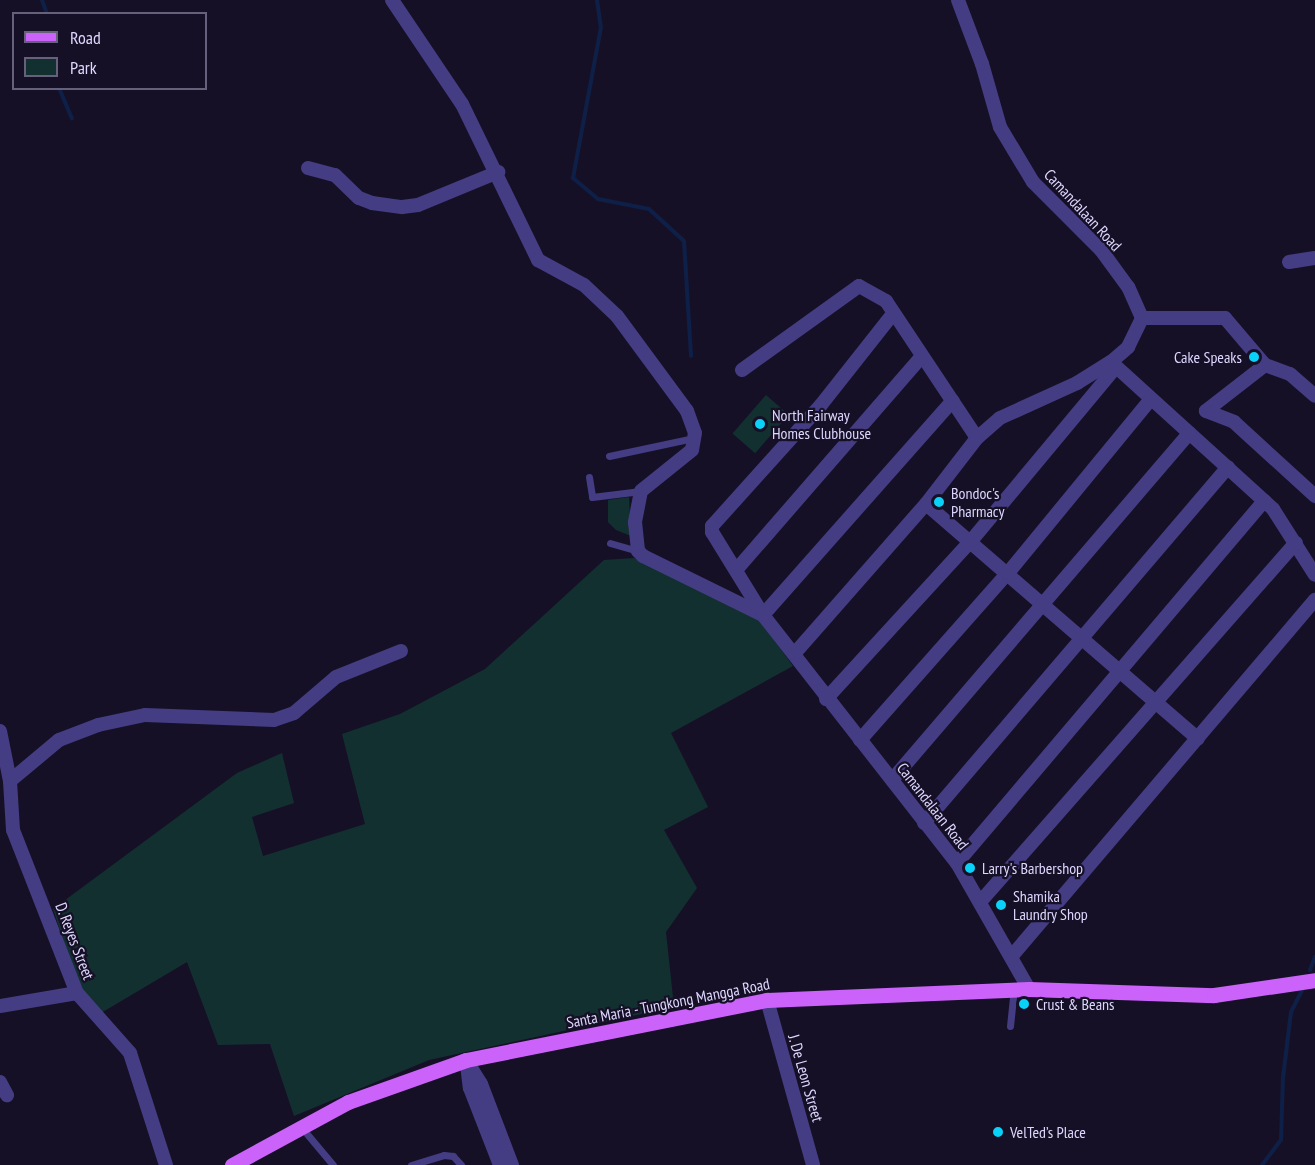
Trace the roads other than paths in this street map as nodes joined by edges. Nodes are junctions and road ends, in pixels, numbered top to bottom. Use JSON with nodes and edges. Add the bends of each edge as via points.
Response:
{"nodes":[{"id":1,"x":392,"y":0,"type":"edge"},
{"id":2,"x":958,"y":0,"type":"edge"},
{"id":3,"x":308,"y":168,"type":"dead end"},
{"id":4,"x":498,"y":172,"type":"junction"},
{"id":5,"x":1315,"y":258,"type":"edge"},
{"id":6,"x":1290,"y":262,"type":"dead end"},
{"id":7,"x":892,"y":315,"type":"junction"},
{"id":8,"x":1142,"y":318,"type":"junction"},
{"id":9,"x":921,"y":357,"type":"junction"},
{"id":10,"x":1113,"y":364,"type":"junction"},
{"id":11,"x":1265,"y":365,"type":"junction"},
{"id":12,"x":742,"y":370,"type":"dead end"},
{"id":13,"x":1315,"y":396,"type":"edge"},
{"id":14,"x":1151,"y":399,"type":"junction"},
{"id":15,"x":952,"y":400,"type":"junction"},
{"id":16,"x":1189,"y":433,"type":"junction"},
{"id":17,"x":694,"y":438,"type":"junction"},
{"id":18,"x":977,"y":438,"type":"junction"},
{"id":19,"x":609,"y":456,"type":"dead end"},
{"id":20,"x":1228,"y":467,"type":"junction"},
{"id":21,"x":589,"y":477,"type":"dead end"},
{"id":22,"x":641,"y":491,"type":"junction"},
{"id":23,"x":1315,"y":496,"type":"edge"},
{"id":24,"x":1264,"y":501,"type":"junction"},
{"id":25,"x":926,"y":504,"type":"junction"},
{"id":26,"x":971,"y":541,"type":"junction"},
{"id":27,"x":610,"y":543,"type":"dead end"},
{"id":28,"x":1296,"y":543,"type":"junction"},
{"id":29,"x":638,"y":551,"type":"junction"},
{"id":30,"x":737,"y":569,"type":"junction"},
{"id":31,"x":1008,"y":573,"type":"junction"},
{"id":32,"x":1315,"y":575,"type":"edge"},
{"id":33,"x":1315,"y":600,"type":"edge"},
{"id":34,"x":1043,"y":603,"type":"junction"},
{"id":35,"x":763,"y":615,"type":"junction"},
{"id":36,"x":1082,"y":638,"type":"junction"},
{"id":37,"x":401,"y":651,"type":"dead end"},
{"id":38,"x":795,"y":653,"type":"junction"},
{"id":39,"x":1119,"y":670,"type":"junction"},
{"id":40,"x":826,"y":699,"type":"junction"},
{"id":41,"x":1158,"y":704,"type":"junction"},
{"id":42,"x":1,"y":733,"type":"edge"},
{"id":43,"x":1198,"y":739,"type":"junction"},
{"id":44,"x":860,"y":740,"type":"junction"},
{"id":45,"x":892,"y":780,"type":"junction"},
{"id":46,"x":10,"y":781,"type":"junction"},
{"id":47,"x":924,"y":823,"type":"junction"},
{"id":48,"x":957,"y":863,"type":"junction"},
{"id":49,"x":981,"y":901,"type":"junction"},
{"id":50,"x":1011,"y":957,"type":"junction"},
{"id":51,"x":1315,"y":980,"type":"edge"},
{"id":52,"x":1021,"y":989,"type":"junction"},
{"id":53,"x":77,"y":993,"type":"junction"},
{"id":54,"x":767,"y":1000,"type":"junction"},
{"id":55,"x":0,"y":1006,"type":"edge"},
{"id":56,"x":1010,"y":1026,"type":"dead end"},
{"id":57,"x":466,"y":1060,"type":"junction"},
{"id":58,"x":0,"y":1082,"type":"edge"},
{"id":59,"x":7,"y":1095,"type":"dead end"},
{"id":60,"x":299,"y":1126,"type":"junction"},
{"id":61,"x":166,"y":1165,"type":"edge"},
{"id":62,"x":232,"y":1165,"type":"edge"},
{"id":63,"x":333,"y":1165,"type":"edge"},
{"id":64,"x":411,"y":1165,"type":"edge"},
{"id":65,"x":461,"y":1165,"type":"edge"},
{"id":66,"x":500,"y":1165,"type":"edge"},
{"id":67,"x":512,"y":1165,"type":"edge"},
{"id":68,"x":813,"y":1165,"type":"edge"}],
"edges":[{"from":1,"to":4,"type":"street","via":[[462,104]]},
{"from":2,"to":8,"type":"street","name":"Camandalaan Road","via":[[1000,128],[1033,182],[1101,250],[1128,287]]},
{"from":3,"to":4,"type":"street","via":[[335,175],[359,198],[402,207],[418,205]]},
{"from":4,"to":17,"type":"street","via":[[538,260],[584,285],[617,316],[675,391],[687,411]]},
{"from":5,"to":6,"type":"street"},
{"from":7,"to":9,"type":"street"},
{"from":7,"to":12,"type":"street","via":[[886,301],[859,286]]},
{"from":7,"to":30,"type":"street","via":[[820,405],[712,526],[714,538]]},
{"from":8,"to":10,"type":"street","via":[[1128,347]]},
{"from":8,"to":11,"type":"street","via":[[1225,318]]},
{"from":9,"to":15,"type":"street"},
{"from":9,"to":30,"type":"street"},
{"from":10,"to":14,"type":"street"},
{"from":10,"to":18,"type":"street","via":[[1000,418]]},
{"from":10,"to":26,"type":"street"},
{"from":11,"to":13,"type":"street","via":[[1290,374]]},
{"from":11,"to":23,"type":"street","via":[[1206,411],[1234,422]]},
{"from":14,"to":16,"type":"street"},
{"from":14,"to":31,"type":"street"},
{"from":15,"to":18,"type":"street"},
{"from":15,"to":35,"type":"street"},
{"from":16,"to":20,"type":"street"},
{"from":16,"to":34,"type":"street"},
{"from":17,"to":19,"type":"lane"},
{"from":17,"to":22,"type":"street","via":[[692,450]]},
{"from":18,"to":25,"type":"street"},
{"from":20,"to":24,"type":"street"},
{"from":20,"to":36,"type":"street"},
{"from":21,"to":22,"type":"lane","via":[[592,497]]},
{"from":22,"to":29,"type":"street","via":[[635,522]]},
{"from":24,"to":28,"type":"street"},
{"from":24,"to":39,"type":"street"},
{"from":25,"to":26,"type":"street"},
{"from":25,"to":38,"type":"street"},
{"from":26,"to":31,"type":"street"},
{"from":26,"to":40,"type":"street"},
{"from":27,"to":29,"type":"lane"},
{"from":28,"to":32,"type":"street"},
{"from":28,"to":41,"type":"street"},
{"from":29,"to":35,"type":"street"},
{"from":30,"to":35,"type":"street"},
{"from":31,"to":34,"type":"street"},
{"from":31,"to":44,"type":"street"},
{"from":33,"to":43,"type":"street"},
{"from":34,"to":36,"type":"street"},
{"from":34,"to":45,"type":"street"},
{"from":35,"to":38,"type":"street","name":"Camandalaan Road"},
{"from":36,"to":39,"type":"street"},
{"from":36,"to":47,"type":"street"},
{"from":37,"to":46,"type":"street","via":[[336,677],[294,713],[274,720],[145,715],[98,725],[59,740]]},
{"from":38,"to":40,"type":"street","name":"Camandalaan Road"},
{"from":39,"to":41,"type":"street"},
{"from":39,"to":48,"type":"street"},
{"from":40,"to":44,"type":"street","name":"Camandalaan Road"},
{"from":41,"to":43,"type":"street"},
{"from":41,"to":49,"type":"street"},
{"from":42,"to":46,"type":"street","name":"D. Reyes Street"},
{"from":43,"to":50,"type":"street"},
{"from":44,"to":45,"type":"street","name":"Camandalaan Road"},
{"from":45,"to":47,"type":"street","name":"Camandalaan Road"},
{"from":46,"to":53,"type":"street","name":"D. Reyes Street","via":[[13,830]]},
{"from":47,"to":48,"type":"street","name":"Camandalaan Road"},
{"from":48,"to":49,"type":"street","name":"Camandalaan Road"},
{"from":49,"to":50,"type":"street","name":"Camandalaan Road"},
{"from":50,"to":52,"type":"street","name":"Camandalaan Road"},
{"from":51,"to":52,"type":"main road","name":"Santa Maria - Tungkong Mangga Road","via":[[1214,994]]},
{"from":52,"to":54,"type":"main road","name":"Santa Maria - Tungkong Mangga Road"},
{"from":52,"to":56,"type":"lane"},
{"from":53,"to":55,"type":"street"},
{"from":53,"to":61,"type":"street","name":"D. Reyes Street","via":[[130,1053]]},
{"from":54,"to":57,"type":"main road","name":"Santa Maria - Tungkong Mangga Road"},
{"from":54,"to":68,"type":"street","name":"J. De Leon Street"},
{"from":57,"to":60,"type":"main road","name":"Santa Maria - Tungkong Mangga Road","via":[[348,1102]]},
{"from":57,"to":66,"type":"street","via":[[470,1088]]},
{"from":57,"to":67,"type":"street","via":[[481,1084]]},
{"from":58,"to":59,"type":"street"},
{"from":60,"to":62,"type":"main road","name":"Santa Maria - Tungkong Mangga Road"},
{"from":60,"to":63,"type":"lane","via":[[314,1138]]},
{"from":64,"to":65,"type":"lane","via":[[444,1155],[453,1156]]}]}
